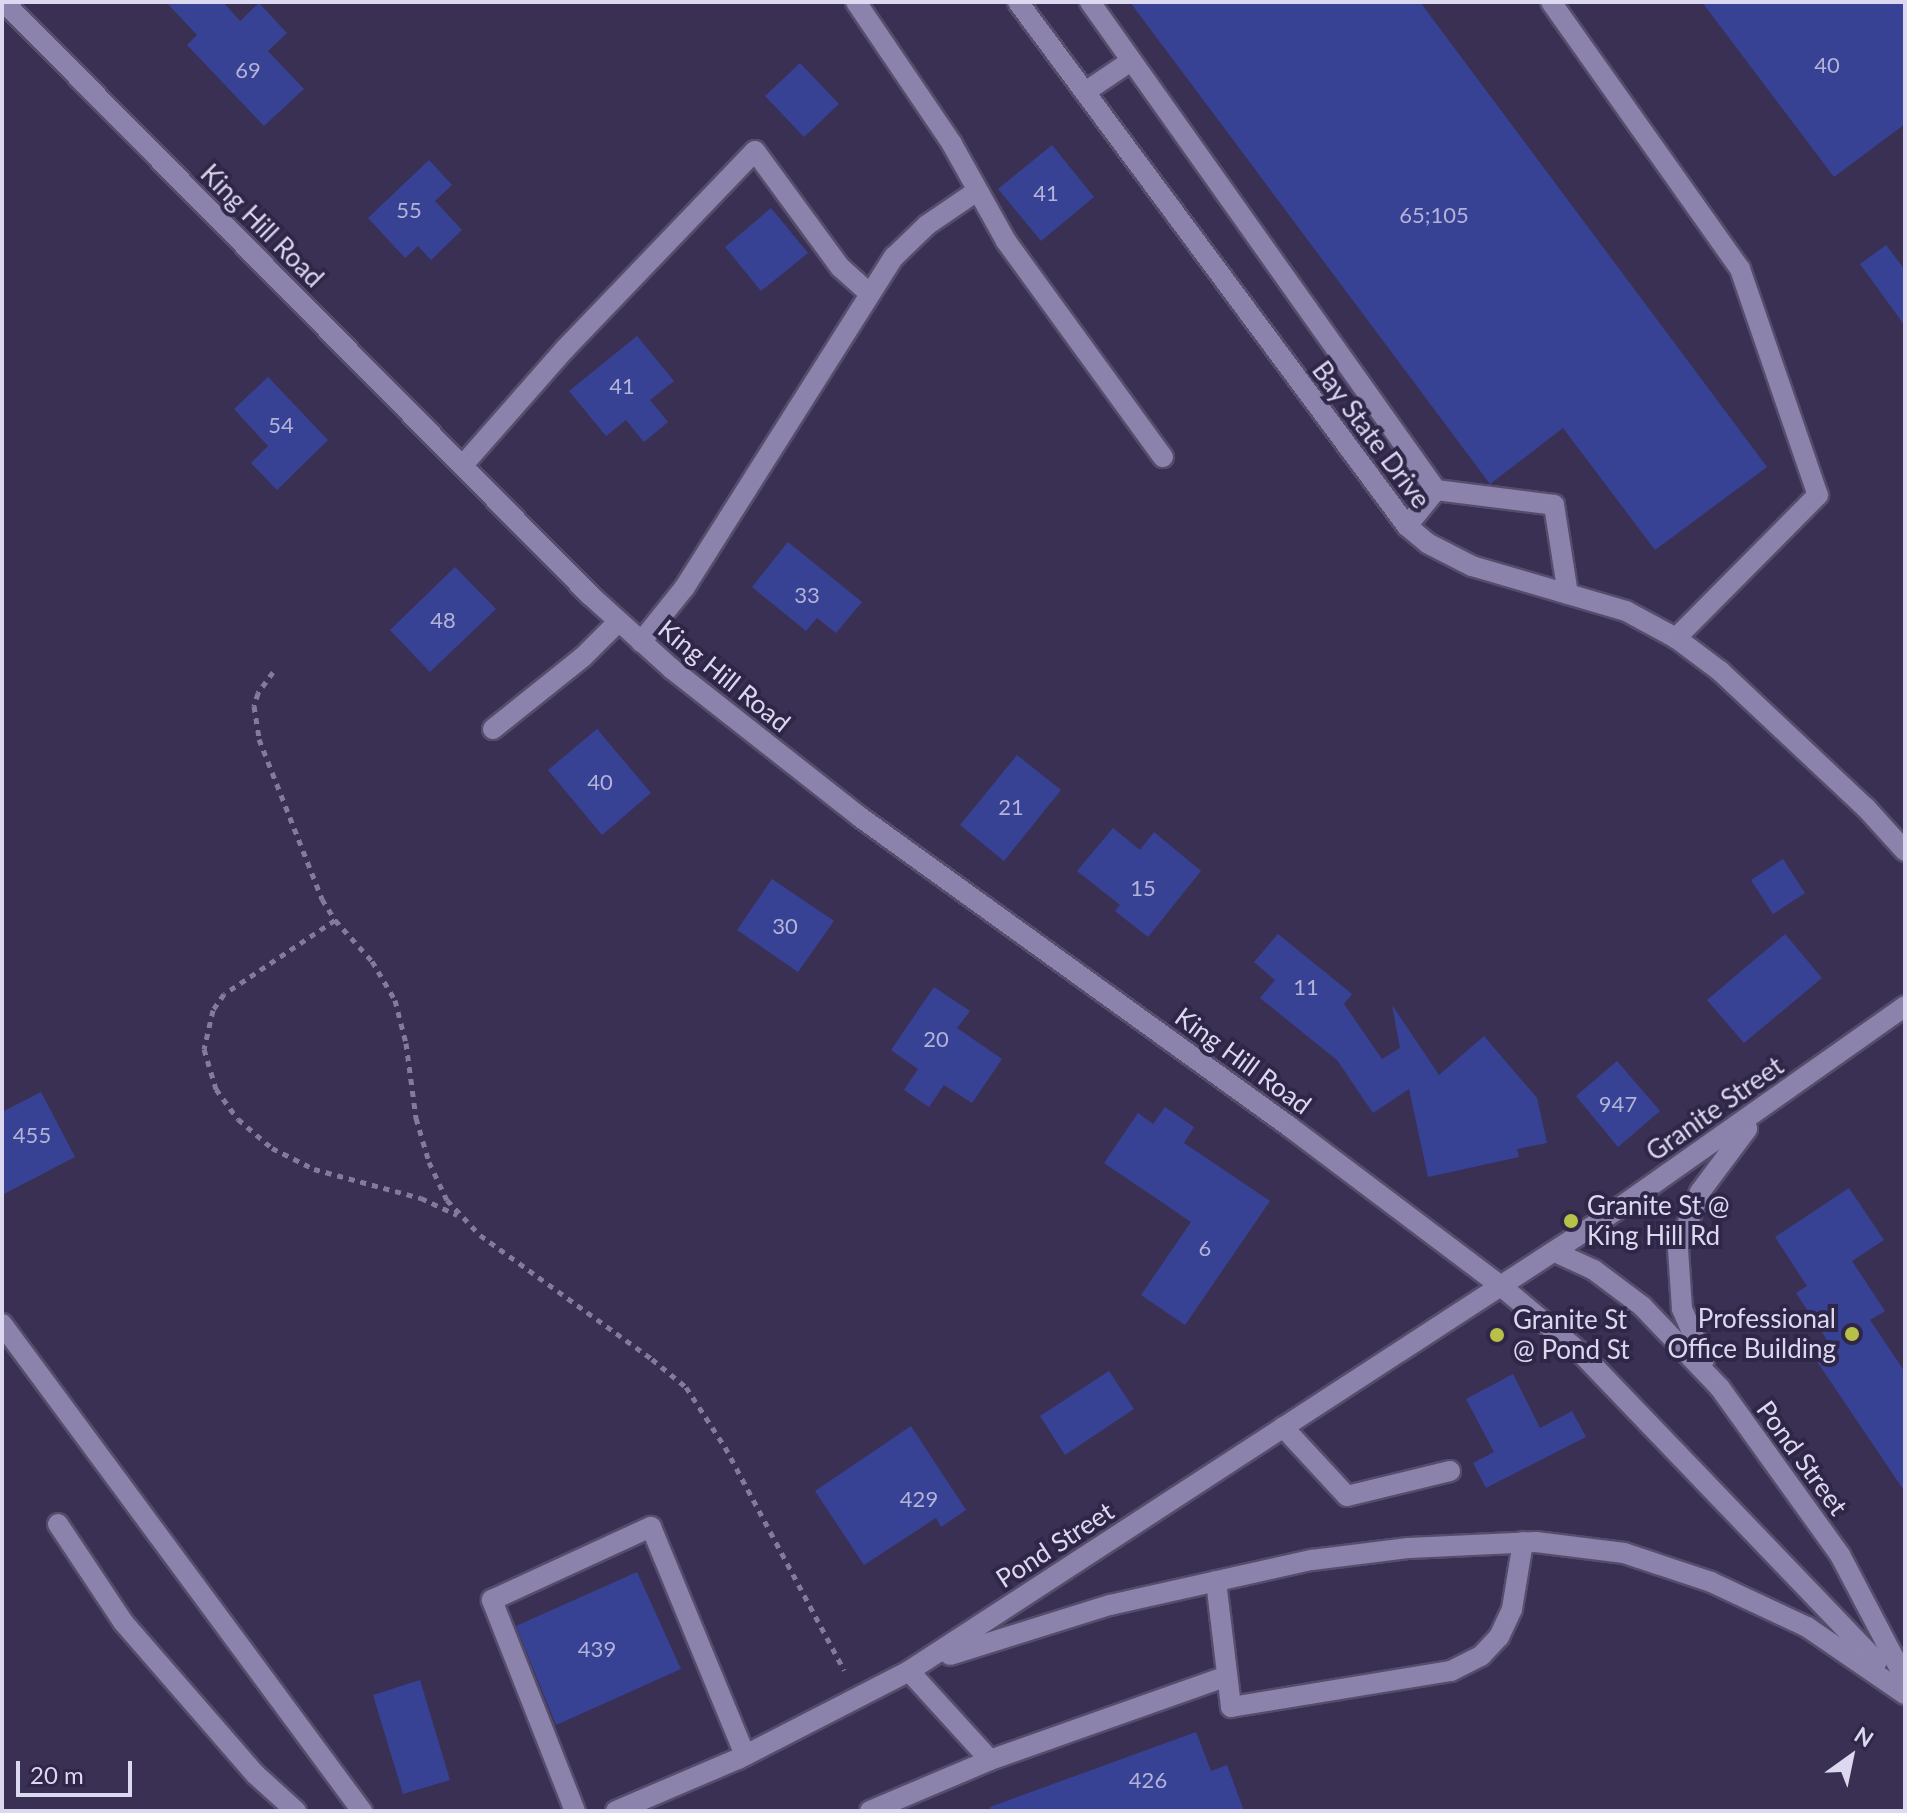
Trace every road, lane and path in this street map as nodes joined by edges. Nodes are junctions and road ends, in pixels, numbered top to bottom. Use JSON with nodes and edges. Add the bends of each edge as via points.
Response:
{"nodes":[{"id":1,"x":4,"y":2,"type":"edge"},
{"id":2,"x":856,"y":2,"type":"edge"},
{"id":3,"x":1018,"y":2,"type":"edge"},
{"id":4,"x":1090,"y":2,"type":"edge"},
{"id":5,"x":1551,"y":2,"type":"edge"},
{"id":6,"x":1131,"y":61,"type":"junction"},
{"id":7,"x":1085,"y":92,"type":"junction"},
{"id":8,"x":977,"y":191,"type":"junction"},
{"id":9,"x":869,"y":293,"type":"junction"},
{"id":10,"x":1163,"y":457,"type":"dead end"},
{"id":11,"x":463,"y":465,"type":"junction"},
{"id":12,"x":1436,"y":490,"type":"junction"},
{"id":13,"x":1407,"y":526,"type":"junction"},
{"id":14,"x":1568,"y":594,"type":"junction"},
{"id":15,"x":618,"y":622,"type":"junction"},
{"id":16,"x":1676,"y":638,"type":"junction"},
{"id":17,"x":641,"y":642,"type":"junction"},
{"id":18,"x":273,"y":672,"type":"dead end"},
{"id":19,"x":493,"y":729,"type":"dead end"},
{"id":20,"x":1905,"y":851,"type":"edge"},
{"id":21,"x":335,"y":920,"type":"junction"},
{"id":22,"x":1905,"y":1006,"type":"edge"},
{"id":23,"x":1781,"y":1094,"type":"junction"},
{"id":24,"x":462,"y":1217,"type":"junction"},
{"id":25,"x":1555,"y":1252,"type":"junction"},
{"id":26,"x":1501,"y":1286,"type":"junction"},
{"id":27,"x":2,"y":1324,"type":"edge"},
{"id":28,"x":1720,"y":1388,"type":"junction"},
{"id":29,"x":1283,"y":1427,"type":"junction"},
{"id":30,"x":1450,"y":1471,"type":"dead end"},
{"id":31,"x":58,"y":1524,"type":"dead end"},
{"id":32,"x":1523,"y":1542,"type":"junction"},
{"id":33,"x":1216,"y":1581,"type":"junction"},
{"id":34,"x":909,"y":1671,"type":"junction"},
{"id":35,"x":1227,"y":1676,"type":"junction"},
{"id":36,"x":1905,"y":1679,"type":"edge"},
{"id":37,"x":1905,"y":1693,"type":"edge"},
{"id":38,"x":859,"y":1698,"type":"junction"},
{"id":39,"x":745,"y":1755,"type":"junction"},
{"id":40,"x":990,"y":1760,"type":"junction"},
{"id":41,"x":649,"y":1805,"type":"edge"},
{"id":42,"x":296,"y":1811,"type":"edge"},
{"id":43,"x":362,"y":1811,"type":"edge"},
{"id":44,"x":575,"y":1811,"type":"edge"},
{"id":45,"x":616,"y":1811,"type":"edge"},
{"id":46,"x":870,"y":1811,"type":"edge"}],
"edges":[{"from":1,"to":11,"type":"main road","name":"King Hill Road"},
{"from":2,"to":8,"type":"main road","via":[[952,144]]},
{"from":3,"to":7,"type":"main road","name":"Bay State Drive"},
{"from":4,"to":6,"type":"main road"},
{"from":5,"to":16,"type":"main road","via":[[1740,269],[1818,495]]},
{"from":6,"to":7,"type":"main road"},
{"from":6,"to":12,"type":"main road"},
{"from":7,"to":13,"type":"main road","name":"Bay State Drive"},
{"from":8,"to":9,"type":"main road","via":[[909,241]]},
{"from":8,"to":10,"type":"main road","via":[[1006,241]]},
{"from":9,"to":11,"type":"main road","via":[[840,267],[755,151],[565,349]]},
{"from":9,"to":17,"type":"main road","via":[[685,587]]},
{"from":11,"to":15,"type":"main road","name":"King Hill Road"},
{"from":12,"to":13,"type":"main road"},
{"from":12,"to":14,"type":"main road","via":[[1554,505]]},
{"from":13,"to":14,"type":"main road","name":"Bay State Drive","via":[[1472,566]]},
{"from":14,"to":16,"type":"main road","name":"Bay State Drive","via":[[1626,611]]},
{"from":15,"to":17,"type":"main road","name":"King Hill Road"},
{"from":15,"to":19,"type":"main road"},
{"from":16,"to":20,"type":"main road","name":"Bay State Drive","via":[[1720,671]]},
{"from":17,"to":26,"type":"main road","name":"King Hill Road","via":[[860,817]]},
{"from":18,"to":21,"type":"path","via":[[254,706],[259,739]]},
{"from":21,"to":24,"type":"path","via":[[372,961],[395,1000],[422,1139],[437,1180]]},
{"from":21,"to":24,"type":"path","via":[[224,994],[213,1010],[204,1049],[216,1089],[238,1119],[284,1154],[332,1176],[421,1198]]},
{"from":22,"to":23,"type":"main road","name":"Granite Street"},
{"from":23,"to":25,"type":"main road","name":"Granite Street"},
{"from":23,"to":28,"type":"main road","via":[[1714,1168],[1678,1248],[1682,1309]]},
{"from":24,"to":38,"type":"path","via":[[686,1387],[725,1447]]},
{"from":25,"to":26,"type":"main road","name":"Pond Street"},
{"from":25,"to":28,"type":"main road","name":"Pond Street","via":[[1594,1270],[1642,1306]]},
{"from":26,"to":29,"type":"main road","name":"Pond Street"},
{"from":26,"to":37,"type":"main road","via":[[1582,1354]]},
{"from":27,"to":43,"type":"main road"},
{"from":28,"to":36,"type":"main road","name":"Pond Street","via":[[1840,1555]]},
{"from":29,"to":30,"type":"main road","via":[[1347,1496]]},
{"from":29,"to":34,"type":"main road","name":"Pond Street"},
{"from":31,"to":42,"type":"main road","via":[[123,1622],[255,1774]]},
{"from":32,"to":33,"type":"main road","via":[[1355,1554]]},
{"from":32,"to":35,"type":"main road","via":[[1512,1609],[1499,1637],[1481,1656],[1451,1671],[1231,1707]]},
{"from":32,"to":37,"type":"main road","via":[[1624,1553],[1711,1582],[1807,1627]]},
{"from":33,"to":34,"type":"main road","via":[[1063,1618]]},
{"from":33,"to":35,"type":"main road"},
{"from":34,"to":38,"type":"main road","name":"Pond Street"},
{"from":34,"to":40,"type":"main road"},
{"from":35,"to":40,"type":"main road"},
{"from":38,"to":39,"type":"main road","name":"Pond Street"},
{"from":39,"to":41,"type":"main road","name":"Pond Street"},
{"from":39,"to":44,"type":"main road","via":[[651,1527],[492,1600]]},
{"from":40,"to":46,"type":"main road"},
{"from":41,"to":45,"type":"main road","name":"Pond Street"}]}
